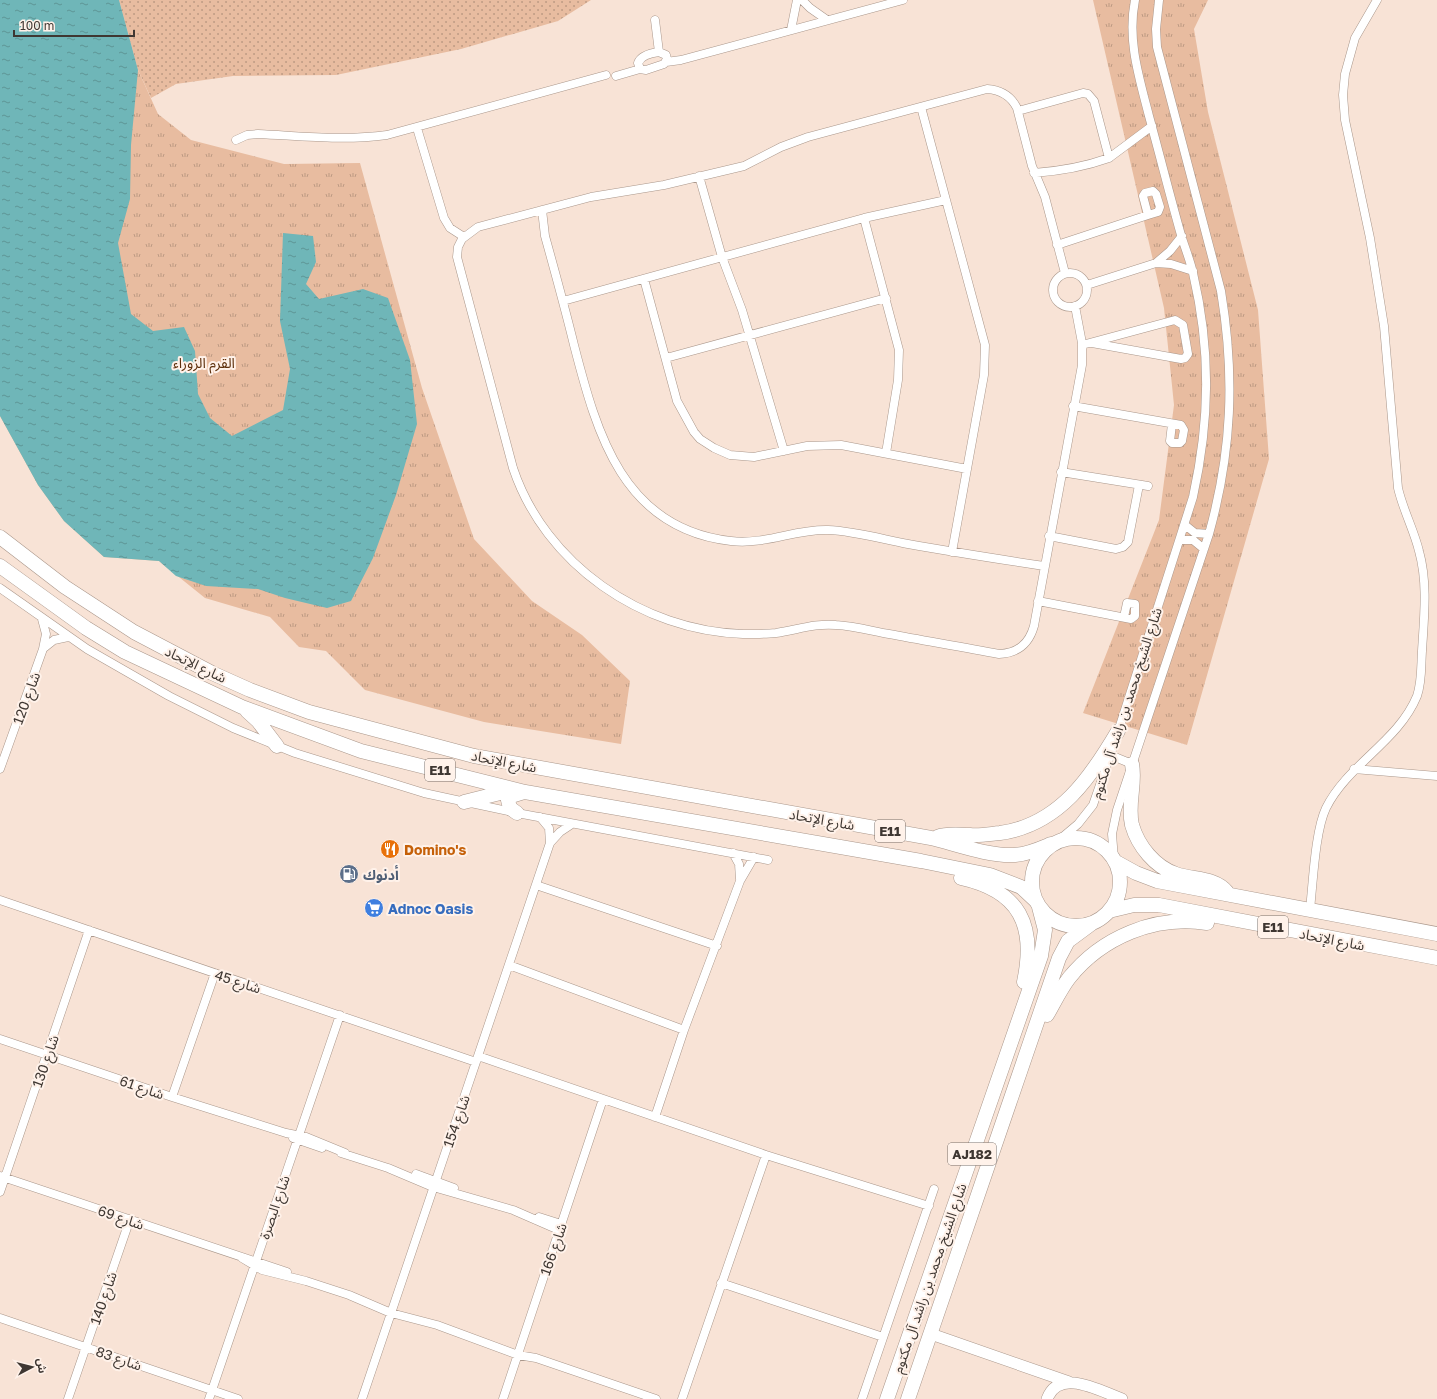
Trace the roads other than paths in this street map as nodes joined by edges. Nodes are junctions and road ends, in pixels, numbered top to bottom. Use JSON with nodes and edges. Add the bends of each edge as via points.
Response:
{"nodes":[{"id":1,"x":797,"y":0,"type":"edge"},
{"id":2,"x":802,"y":0,"type":"edge"},
{"id":3,"x":903,"y":0,"type":"edge"},
{"id":4,"x":1160,"y":0,"type":"edge"},
{"id":5,"x":1377,"y":0,"type":"edge"},
{"id":6,"x":1133,"y":3,"type":"edge"},
{"id":7,"x":655,"y":20,"type":"dead end"},
{"id":8,"x":827,"y":20,"type":"junction"},
{"id":9,"x":791,"y":30,"type":"junction"},
{"id":10,"x":659,"y":52,"type":"junction"},
{"id":11,"x":666,"y":62,"type":"junction"},
{"id":12,"x":640,"y":69,"type":"junction"},
{"id":13,"x":606,"y":75,"type":"dead end"},
{"id":14,"x":616,"y":76,"type":"dead end"},
{"id":15,"x":921,"y":107,"type":"junction"},
{"id":16,"x":1018,"y":111,"type":"junction"},
{"id":17,"x":1152,"y":126,"type":"junction"},
{"id":18,"x":417,"y":128,"type":"junction"},
{"id":19,"x":236,"y":140,"type":"dead end"},
{"id":20,"x":1109,"y":158,"type":"junction"},
{"id":21,"x":1034,"y":173,"type":"junction"},
{"id":22,"x":699,"y":176,"type":"junction"},
{"id":23,"x":946,"y":200,"type":"junction"},
{"id":24,"x":542,"y":210,"type":"junction"},
{"id":25,"x":1148,"y":215,"type":"dead end"},
{"id":26,"x":864,"y":218,"type":"junction"},
{"id":27,"x":1182,"y":236,"type":"junction"},
{"id":28,"x":464,"y":237,"type":"junction"},
{"id":29,"x":1057,"y":245,"type":"junction"},
{"id":30,"x":722,"y":257,"type":"junction"},
{"id":31,"x":1156,"y":263,"type":"junction"},
{"id":32,"x":1193,"y":271,"type":"junction"},
{"id":33,"x":1065,"y":273,"type":"junction"},
{"id":34,"x":644,"y":279,"type":"junction"},
{"id":35,"x":1087,"y":285,"type":"junction"},
{"id":36,"x":886,"y":298,"type":"junction"},
{"id":37,"x":563,"y":301,"type":"junction"},
{"id":38,"x":1075,"y":306,"type":"junction"},
{"id":39,"x":750,"y":335,"type":"junction"},
{"id":40,"x":1092,"y":342,"type":"junction"},
{"id":41,"x":1082,"y":345,"type":"junction"},
{"id":42,"x":666,"y":358,"type":"junction"},
{"id":43,"x":1073,"y":406,"type":"junction"},
{"id":44,"x":1172,"y":424,"type":"dead end"},
{"id":45,"x":784,"y":451,"type":"junction"},
{"id":46,"x":886,"y":453,"type":"junction"},
{"id":47,"x":967,"y":469,"type":"junction"},
{"id":48,"x":1061,"y":472,"type":"junction"},
{"id":49,"x":1139,"y":485,"type":"junction"},
{"id":50,"x":1148,"y":486,"type":"dead end"},
{"id":51,"x":1186,"y":525,"type":"junction"},
{"id":52,"x":1209,"y":534,"type":"junction"},
{"id":53,"x":1049,"y":536,"type":"junction"},
{"id":54,"x":0,"y":537,"type":"edge"},
{"id":55,"x":1180,"y":540,"type":"junction"},
{"id":56,"x":1204,"y":548,"type":"junction"},
{"id":57,"x":952,"y":552,"type":"junction"},
{"id":58,"x":0,"y":566,"type":"edge"},
{"id":59,"x":1044,"y":566,"type":"junction"},
{"id":60,"x":0,"y":588,"type":"edge"},
{"id":61,"x":1038,"y":602,"type":"junction"},
{"id":62,"x":1124,"y":618,"type":"dead end"},
{"id":63,"x":42,"y":619,"type":"junction"},
{"id":64,"x":68,"y":637,"type":"junction"},
{"id":65,"x":43,"y":649,"type":"junction"},
{"id":66,"x":242,"y":707,"type":"junction"},
{"id":67,"x":1118,"y":731,"type":"junction"},
{"id":68,"x":276,"y":746,"type":"junction"},
{"id":69,"x":1110,"y":755,"type":"junction"},
{"id":70,"x":1132,"y":764,"type":"junction"},
{"id":71,"x":1354,"y":769,"type":"junction"},
{"id":72,"x":0,"y":770,"type":"edge"},
{"id":73,"x":1437,"y":776,"type":"edge"},
{"id":74,"x":520,"y":790,"type":"junction"},
{"id":75,"x":464,"y":802,"type":"junction"},
{"id":76,"x":517,"y":813,"type":"junction"},
{"id":77,"x":540,"y":817,"type":"junction"},
{"id":78,"x":572,"y":824,"type":"junction"},
{"id":79,"x":931,"y":838,"type":"junction"},
{"id":80,"x":1055,"y":842,"type":"junction"},
{"id":81,"x":550,"y":843,"type":"junction"},
{"id":82,"x":734,"y":853,"type":"junction"},
{"id":83,"x":754,"y":857,"type":"junction"},
{"id":84,"x":768,"y":860,"type":"dead end"},
{"id":85,"x":1115,"y":860,"type":"junction"},
{"id":86,"x":921,"y":861,"type":"junction"},
{"id":87,"x":740,"y":881,"type":"junction"},
{"id":88,"x":536,"y":885,"type":"junction"},
{"id":89,"x":1230,"y":896,"type":"junction"},
{"id":90,"x":0,"y":900,"type":"edge"},
{"id":91,"x":1037,"y":904,"type":"junction"},
{"id":92,"x":1310,"y":910,"type":"junction"},
{"id":93,"x":1109,"y":911,"type":"junction"},
{"id":94,"x":1231,"y":918,"type":"junction"},
{"id":95,"x":1091,"y":924,"type":"junction"},
{"id":96,"x":89,"y":930,"type":"junction"},
{"id":97,"x":1437,"y":934,"type":"edge"},
{"id":98,"x":716,"y":946,"type":"junction"},
{"id":99,"x":1437,"y":958,"type":"edge"},
{"id":100,"x":509,"y":965,"type":"junction"},
{"id":101,"x":215,"y":973,"type":"junction"},
{"id":102,"x":340,"y":1015,"type":"junction"},
{"id":103,"x":1018,"y":1022,"type":"junction"},
{"id":104,"x":684,"y":1030,"type":"junction"},
{"id":105,"x":0,"y":1039,"type":"edge"},
{"id":106,"x":1028,"y":1053,"type":"junction"},
{"id":107,"x":47,"y":1055,"type":"junction"},
{"id":108,"x":477,"y":1059,"type":"junction"},
{"id":109,"x":172,"y":1097,"type":"junction"},
{"id":110,"x":603,"y":1099,"type":"junction"},
{"id":111,"x":655,"y":1117,"type":"junction"},
{"id":112,"x":298,"y":1137,"type":"junction"},
{"id":113,"x":766,"y":1155,"type":"junction"},
{"id":114,"x":2,"y":1177,"type":"edge"},
{"id":115,"x":434,"y":1184,"type":"junction"},
{"id":116,"x":934,"y":1189,"type":"dead end"},
{"id":117,"x":0,"y":1192,"type":"edge"},
{"id":118,"x":929,"y":1206,"type":"junction"},
{"id":119,"x":130,"y":1219,"type":"junction"},
{"id":120,"x":560,"y":1227,"type":"junction"},
{"id":121,"x":255,"y":1263,"type":"junction"},
{"id":122,"x":721,"y":1283,"type":"junction"},
{"id":123,"x":392,"y":1310,"type":"junction"},
{"id":124,"x":0,"y":1318,"type":"edge"},
{"id":125,"x":931,"y":1334,"type":"junction"},
{"id":126,"x":884,"y":1337,"type":"junction"},
{"id":127,"x":86,"y":1347,"type":"junction"},
{"id":128,"x":519,"y":1352,"type":"junction"},
{"id":129,"x":1069,"y":1382,"type":"junction"},
{"id":130,"x":212,"y":1390,"type":"junction"},
{"id":131,"x":68,"y":1399,"type":"edge"},
{"id":132,"x":209,"y":1399,"type":"edge"},
{"id":133,"x":238,"y":1399,"type":"edge"},
{"id":134,"x":362,"y":1399,"type":"edge"},
{"id":135,"x":503,"y":1399,"type":"edge"},
{"id":136,"x":656,"y":1399,"type":"edge"},
{"id":137,"x":682,"y":1399,"type":"edge"},
{"id":138,"x":862,"y":1399,"type":"edge"},
{"id":139,"x":887,"y":1399,"type":"edge"},
{"id":140,"x":908,"y":1399,"type":"edge"},
{"id":141,"x":1047,"y":1399,"type":"edge"},
{"id":142,"x":1122,"y":1399,"type":"edge"}],
"edges":[{"from":1,"to":9,"type":"street"},
{"from":2,"to":8,"type":"street"},
{"from":3,"to":8,"type":"street"},
{"from":4,"to":52,"type":"street","name":"شارع الشيخ محمد بن راشد آل مكتوم","via":[[1156,28],[1159,60],[1213,256],[1227,326],[1230,391],[1228,434],[1224,469]]},
{"from":5,"to":71,"type":"street","via":[[1355,38],[1345,74],[1343,95],[1345,120],[1384,326],[1398,488],[1424,570],[1424,620],[1421,674],[1417,695],[1397,728]]},
{"from":6,"to":17,"type":"street","name":"شارع الشيخ محمد بن راشد آل مكتوم","via":[[1134,56]]},
{"from":7,"to":10,"type":"street"},
{"from":8,"to":9,"type":"street"},
{"from":9,"to":11,"type":"street"},
{"from":10,"to":11,"type":"street","via":[[666,55]]},
{"from":10,"to":12,"type":"street","via":[[641,58],[638,64]]},
{"from":11,"to":12,"type":"street","via":[[646,70]]},
{"from":12,"to":14,"type":"street"},
{"from":13,"to":18,"type":"street"},
{"from":15,"to":16,"type":"street","via":[[993,89],[1008,96]]},
{"from":15,"to":22,"type":"street","via":[[815,135],[744,166]]},
{"from":15,"to":23,"type":"street"},
{"from":16,"to":20,"type":"street","via":[[1082,93],[1088,94],[1094,101]]},
{"from":16,"to":21,"type":"street"},
{"from":17,"to":20,"type":"street"},
{"from":17,"to":27,"type":"street","name":"شارع الشيخ محمد بن راشد آل مكتوم"},
{"from":18,"to":19,"type":"street","via":[[355,139],[258,134]]},
{"from":18,"to":28,"type":"street","via":[[444,218],[450,228]]},
{"from":20,"to":21,"type":"street","via":[[1061,171]]},
{"from":21,"to":29,"type":"street","via":[[1045,197]]},
{"from":22,"to":24,"type":"street","via":[[664,185],[591,197]]},
{"from":22,"to":30,"type":"street"},
{"from":23,"to":26,"type":"street"},
{"from":23,"to":47,"type":"street","via":[[986,350]]},
{"from":24,"to":28,"type":"street","via":[[478,227]]},
{"from":24,"to":37,"type":"street","via":[[545,236]]},
{"from":25,"to":29,"type":"street"},
{"from":26,"to":30,"type":"street"},
{"from":26,"to":36,"type":"street"},
{"from":27,"to":31,"type":"street"},
{"from":27,"to":32,"type":"street","name":"شارع الشيخ محمد بن راشد آل مكتوم"},
{"from":28,"to":61,"type":"street","via":[[458,247],[457,262],[519,485],[544,528],[566,554],[590,577],[616,596],[655,616],[711,631],[760,634],[822,624],[838,625],[999,654],[1015,651],[1028,641],[1034,626]]},
{"from":29,"to":33,"type":"street"},
{"from":30,"to":34,"type":"street"},
{"from":30,"to":39,"type":"street"},
{"from":31,"to":32,"type":"street"},
{"from":31,"to":35,"type":"street"},
{"from":32,"to":51,"type":"street","name":"شارع الشيخ محمد بن راشد آل مكتوم","via":[[1202,320],[1207,391],[1201,462]]},
{"from":33,"to":35,"type":"street","via":[[1074,273],[1082,277]]},
{"from":33,"to":38,"type":"street","via":[[1058,278],[1054,286],[1054,295],[1062,304]]},
{"from":34,"to":37,"type":"street"},
{"from":34,"to":42,"type":"street"},
{"from":35,"to":38,"type":"street","via":[[1085,298]]},
{"from":36,"to":39,"type":"street"},
{"from":36,"to":46,"type":"street","via":[[896,335],[900,365]]},
{"from":37,"to":57,"type":"street","via":[[588,398],[605,444],[627,483],[660,514],[694,533],[732,541],[758,542],[807,531],[829,530]]},
{"from":38,"to":41,"type":"street"},
{"from":39,"to":42,"type":"street"},
{"from":39,"to":45,"type":"street"},
{"from":40,"to":40,"type":"street","via":[[1175,320],[1183,325],[1188,354],[1180,359]]},
{"from":40,"to":41,"type":"street"},
{"from":41,"to":43,"type":"street","via":[[1082,365]]},
{"from":42,"to":45,"type":"street","via":[[677,401],[689,425],[700,439],[722,452],[738,456],[762,456]]},
{"from":43,"to":44,"type":"street"},
{"from":43,"to":48,"type":"street"},
{"from":45,"to":46,"type":"street","via":[[830,444]]},
{"from":46,"to":47,"type":"street"},
{"from":47,"to":57,"type":"street"},
{"from":48,"to":49,"type":"street"},
{"from":48,"to":53,"type":"street"},
{"from":49,"to":50,"type":"street"},
{"from":49,"to":53,"type":"street","via":[[1128,542],[1123,547],[1116,549]]},
{"from":51,"to":52,"type":"street","via":[[1195,533]]},
{"from":51,"to":55,"type":"street","name":"شارع الشيخ محمد بن راشد آل مكتوم"},
{"from":52,"to":56,"type":"street","name":"شارع الشيخ محمد بن راشد آل مكتوم"},
{"from":53,"to":59,"type":"street"},
{"from":54,"to":79,"type":"highway","name":"شارع الإتحاد","number":"E11","via":[[65,587],[134,632],[218,676],[309,712],[474,756]]},
{"from":55,"to":56,"type":"street","via":[[1193,540]]},
{"from":55,"to":67,"type":"street","name":"شارع الشيخ محمد بن راشد آل مكتوم"},
{"from":56,"to":70,"type":"street","name":"شارع الشيخ محمد بن راشد آل مكتوم"},
{"from":57,"to":59,"type":"street"},
{"from":58,"to":66,"type":"highway","name":"شارع الإتحاد","number":"E11","via":[[86,628],[125,652]]},
{"from":59,"to":61,"type":"street"},
{"from":60,"to":63,"type":"street"},
{"from":61,"to":62,"type":"street"},
{"from":63,"to":64,"type":"street"},
{"from":63,"to":65,"type":"street","name":"شارع 120","via":[[46,634]]},
{"from":64,"to":65,"type":"street","via":[[54,640]]},
{"from":64,"to":68,"type":"street","via":[[169,696]]},
{"from":65,"to":72,"type":"street","name":"شارع 120"},
{"from":66,"to":68,"type":"highway","via":[[258,722]]},
{"from":66,"to":74,"type":"highway","name":"شارع الإتحاد","number":"E11","via":[[361,750]]},
{"from":67,"to":69,"type":"street","name":"شارع الشيخ محمد بن راشد آل مكتوم"},
{"from":67,"to":79,"type":"highway","via":[[1088,779],[1063,805],[1052,812],[1024,826],[1004,832],[944,834]]},
{"from":68,"to":75,"type":"street","via":[[424,793]]},
{"from":69,"to":70,"type":"street"},
{"from":69,"to":80,"type":"street","name":"شارع الشيخ محمد بن راشد آل مكتوم","via":[[1093,806],[1078,824]]},
{"from":70,"to":85,"type":"street","name":"شارع الشيخ محمد بن راشد آل مكتوم","via":[[1114,822],[1112,834]]},
{"from":70,"to":89,"type":"highway","via":[[1130,816],[1140,844],[1156,862],[1168,870],[1175,874],[1216,883]]},
{"from":71,"to":73,"type":"street"},
{"from":71,"to":92,"type":"street","via":[[1333,796],[1323,816]]},
{"from":74,"to":75,"type":"highway"},
{"from":74,"to":76,"type":"highway","via":[[508,800],[510,808]]},
{"from":74,"to":86,"type":"highway","name":"شارع الإتحاد","number":"E11"},
{"from":75,"to":76,"type":"street"},
{"from":76,"to":77,"type":"street"},
{"from":77,"to":78,"type":"street"},
{"from":77,"to":81,"type":"street","via":[[549,828]]},
{"from":78,"to":81,"type":"street","name":"شارع 154"},
{"from":78,"to":82,"type":"street"},
{"from":79,"to":80,"type":"highway","name":"شارع الإتحاد","number":"E11","via":[[1012,855],[1032,852]]},
{"from":80,"to":85,"type":"highway","via":[[1072,837],[1084,838],[1101,845]]},
{"from":80,"to":91,"type":"highway","via":[[1042,853],[1033,870],[1032,889]]},
{"from":81,"to":88,"type":"street","name":"شارع 154"},
{"from":82,"to":83,"type":"street"},
{"from":82,"to":87,"type":"street","via":[[740,870]]},
{"from":83,"to":84,"type":"street"},
{"from":83,"to":87,"type":"street"},
{"from":85,"to":89,"type":"highway","name":"شارع الإتحاد","number":"E11","via":[[1136,873],[1157,881]]},
{"from":85,"to":93,"type":"highway","via":[[1120,874],[1120,887]]},
{"from":86,"to":91,"type":"highway","name":"شارع الإتحاد","number":"E11","via":[[1005,879],[1021,886]]},
{"from":86,"to":103,"type":"highway","via":[[941,873],[993,888],[1009,901],[1022,917],[1029,943]]},
{"from":87,"to":98,"type":"street"},
{"from":88,"to":98,"type":"street"},
{"from":88,"to":100,"type":"street","name":"شارع 154"},
{"from":89,"to":92,"type":"highway","name":"شارع الإتحاد","number":"E11"},
{"from":90,"to":96,"type":"street","name":"شارع 45"},
{"from":91,"to":95,"type":"highway","via":[[1047,916],[1057,922],[1068,926]]},
{"from":91,"to":103,"type":"highway","name":"شارع الشيخ محمد بن راشد آل مكتوم","number":"AJ182","via":[[1045,930],[1044,942]]},
{"from":92,"to":97,"type":"highway","name":"شارع الإتحاد","number":"E11"},
{"from":93,"to":94,"type":"highway","name":"شارع الإتحاد","number":"E11","via":[[1125,906],[1150,904]]},
{"from":93,"to":95,"type":"highway"},
{"from":94,"to":99,"type":"highway","name":"شارع الإتحاد","number":"E11"},
{"from":94,"to":106,"type":"highway","via":[[1225,923],[1218,924],[1182,920],[1156,924],[1119,936],[1088,958],[1068,979]]},
{"from":95,"to":106,"type":"highway","name":"شارع الشيخ محمد بن راشد آل مكتوم","number":"AJ182","via":[[1075,934],[1063,949]]},
{"from":96,"to":101,"type":"street","name":"شارع 45"},
{"from":96,"to":107,"type":"street","name":"شارع 130"},
{"from":98,"to":104,"type":"street"},
{"from":100,"to":104,"type":"street"},
{"from":100,"to":108,"type":"street","name":"شارع 154"},
{"from":101,"to":102,"type":"street","name":"شارع 45"},
{"from":101,"to":109,"type":"street"},
{"from":102,"to":108,"type":"street","name":"شارع 45"},
{"from":102,"to":112,"type":"street","name":"شارع البصرة"},
{"from":103,"to":139,"type":"highway","name":"شارع الشيخ محمد بن راشد آل مكتوم","number":"AJ182"},
{"from":104,"to":111,"type":"street"},
{"from":105,"to":107,"type":"street","name":"شارع 61"},
{"from":106,"to":125,"type":"highway","name":"شارع الشيخ محمد بن راشد آل مكتوم","number":"AJ182"},
{"from":107,"to":109,"type":"street","name":"شارع 61"},
{"from":107,"to":114,"type":"street","name":"شارع 130"},
{"from":108,"to":110,"type":"street","name":"شارع 45"},
{"from":108,"to":115,"type":"street","name":"شارع 154"},
{"from":109,"to":112,"type":"street","name":"شارع 61"},
{"from":110,"to":111,"type":"street","name":"شارع 45"},
{"from":110,"to":120,"type":"street","name":"شارع 166"},
{"from":111,"to":113,"type":"street","name":"شارع 45"},
{"from":112,"to":115,"type":"street","name":"شارع 61","via":[[388,1168],[400,1169]]},
{"from":112,"to":121,"type":"street","name":"شارع البصرة"},
{"from":113,"to":118,"type":"street","name":"شارع 45"},
{"from":113,"to":122,"type":"street"},
{"from":114,"to":117,"type":"street","name":"شارع 130"},
{"from":114,"to":119,"type":"street","name":"شارع 69"},
{"from":115,"to":120,"type":"street","name":"شارع 61","via":[[524,1212]]},
{"from":115,"to":123,"type":"street","name":"شارع 154"},
{"from":116,"to":118,"type":"street"},
{"from":118,"to":126,"type":"street"},
{"from":119,"to":121,"type":"street","name":"شارع 69"},
{"from":119,"to":127,"type":"street","name":"شارع 140"},
{"from":120,"to":128,"type":"street","name":"شارع 166"},
{"from":121,"to":123,"type":"street","name":"شارع 69"},
{"from":121,"to":130,"type":"street","name":"شارع البصرة"},
{"from":122,"to":126,"type":"street"},
{"from":122,"to":137,"type":"street"},
{"from":123,"to":128,"type":"street","name":"شارع 69","via":[[427,1319],[437,1325]]},
{"from":123,"to":134,"type":"street","name":"شارع 154"},
{"from":124,"to":127,"type":"street","name":"شارع 83"},
{"from":125,"to":129,"type":"street"},
{"from":125,"to":140,"type":"highway","name":"شارع الشيخ محمد بن راشد آل مكتوم","number":"AJ182"},
{"from":126,"to":138,"type":"street"},
{"from":127,"to":130,"type":"street","name":"شارع 83"},
{"from":127,"to":131,"type":"street","name":"شارع 140"},
{"from":128,"to":135,"type":"street","name":"شارع 166"},
{"from":128,"to":136,"type":"street","name":"شارع 69"},
{"from":129,"to":141,"type":"street","via":[[1056,1385],[1051,1389]]},
{"from":129,"to":142,"type":"street"},
{"from":130,"to":132,"type":"street","name":"شارع البصرة"},
{"from":130,"to":133,"type":"street","name":"شارع 83"}]}
